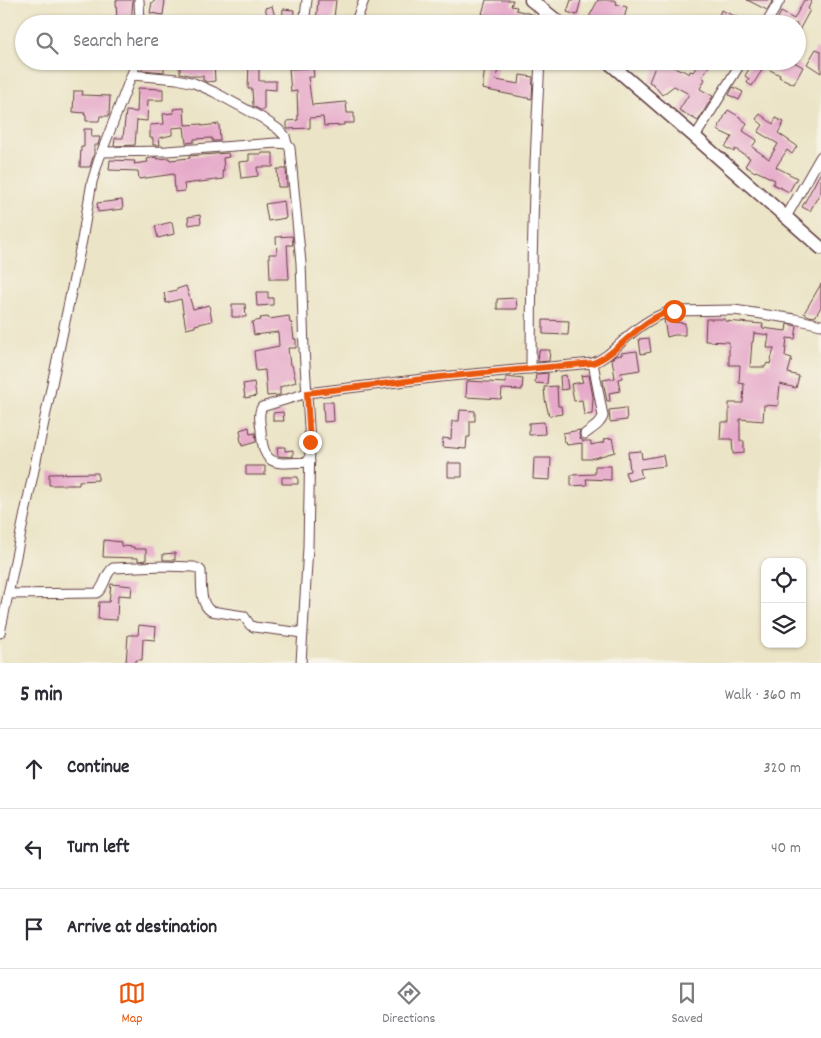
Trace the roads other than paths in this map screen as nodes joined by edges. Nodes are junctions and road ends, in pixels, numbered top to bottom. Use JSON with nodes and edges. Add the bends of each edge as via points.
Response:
{"nodes":[{"id":1,"x":139,"y":0,"type":"edge"},
{"id":2,"x":306,"y":0,"type":"edge"},
{"id":3,"x":364,"y":0,"type":"edge"},
{"id":4,"x":531,"y":0,"type":"edge"},
{"id":5,"x":780,"y":0,"type":"edge"},
{"id":6,"x":543,"y":10,"type":"junction"},
{"id":7,"x":140,"y":15,"type":"edge"},
{"id":8,"x":305,"y":15,"type":"edge"},
{"id":9,"x":358,"y":15,"type":"edge"},
{"id":10,"x":543,"y":15,"type":"edge"},
{"id":11,"x":549,"y":15,"type":"edge"},
{"id":12,"x":771,"y":15,"type":"edge"},
{"id":13,"x":134,"y":70,"type":"edge"},
{"id":14,"x":539,"y":70,"type":"edge"},
{"id":15,"x":617,"y":70,"type":"edge"},
{"id":16,"x":736,"y":70,"type":"edge"},
{"id":17,"x":132,"y":75,"type":"junction"},
{"id":18,"x":695,"y":137,"type":"junction"},
{"id":19,"x":287,"y":144,"type":"junction"},
{"id":20,"x":102,"y":152,"type":"junction"},
{"id":21,"x":821,"y":156,"type":"edge"},
{"id":22,"x":786,"y":217,"type":"junction"},
{"id":23,"x":821,"y":248,"type":"edge"},
{"id":24,"x":821,"y":326,"type":"edge"},
{"id":25,"x":593,"y":363,"type":"junction"},
{"id":26,"x":531,"y":370,"type":"junction"},
{"id":27,"x":307,"y":393,"type":"junction"},
{"id":28,"x":585,"y":434,"type":"dead end"},
{"id":29,"x":310,"y":462,"type":"junction"},
{"id":30,"x":8,"y":594,"type":"junction"},
{"id":31,"x":302,"y":632,"type":"junction"},
{"id":32,"x":0,"y":633,"type":"edge"},
{"id":33,"x":301,"y":663,"type":"edge"}],
"edges":[{"from":1,"to":7,"type":"street"},
{"from":2,"to":8,"type":"street"},
{"from":3,"to":9,"type":"street"},
{"from":4,"to":6,"type":"highway"},
{"from":5,"to":12,"type":"street"},
{"from":6,"to":10,"type":"street"},
{"from":6,"to":11,"type":"highway"},
{"from":13,"to":17,"type":"street"},
{"from":14,"to":26,"type":"street"},
{"from":15,"to":18,"type":"highway"},
{"from":16,"to":18,"type":"street"},
{"from":17,"to":19,"type":"street","via":[[194,83],[262,118],[285,136]]},
{"from":17,"to":20,"type":"street"},
{"from":18,"to":22,"type":"highway"},
{"from":19,"to":20,"type":"street"},
{"from":19,"to":27,"type":"street","via":[[291,151],[301,263]]},
{"from":20,"to":30,"type":"street","via":[[90,186]]},
{"from":21,"to":22,"type":"street"},
{"from":22,"to":23,"type":"highway"},
{"from":24,"to":25,"type":"street","via":[[734,310],[670,312],[658,315],[607,356]]},
{"from":25,"to":26,"type":"street"},
{"from":25,"to":28,"type":"street","via":[[603,416]]},
{"from":26,"to":27,"type":"street"},
{"from":27,"to":29,"type":"street"},
{"from":27,"to":29,"type":"street","via":[[262,406],[261,440],[265,455],[272,462]]},
{"from":29,"to":31,"type":"street"},
{"from":30,"to":31,"type":"street","via":[[97,593],[112,568],[194,567],[201,572],[204,601],[211,611],[244,616],[254,627]]},
{"from":30,"to":32,"type":"street"},
{"from":31,"to":33,"type":"street"}]}
